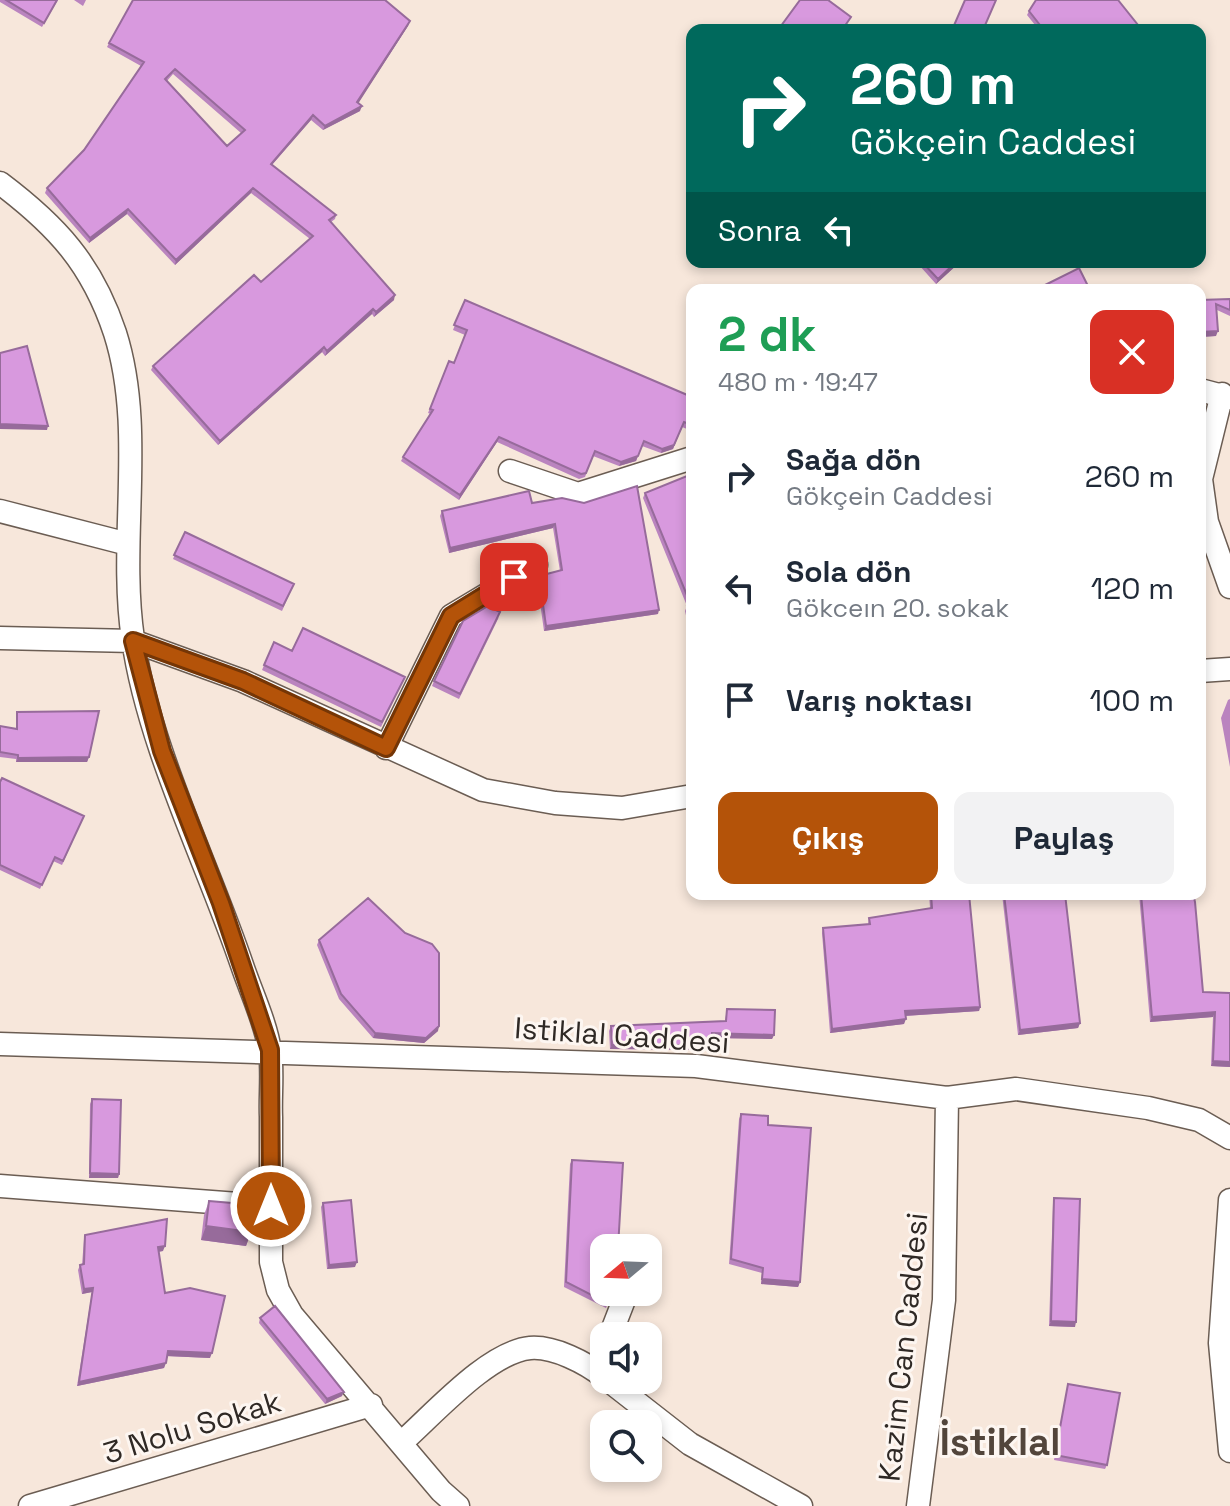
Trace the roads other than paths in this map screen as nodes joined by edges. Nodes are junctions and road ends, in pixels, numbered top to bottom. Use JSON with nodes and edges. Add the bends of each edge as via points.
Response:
{"nodes":[{"id":1,"x":0,"y":183,"type":"edge"},
{"id":2,"x":1217,"y":394,"type":"edge"},
{"id":3,"x":1206,"y":458,"type":"edge"},
{"id":4,"x":686,"y":460,"type":"edge"},
{"id":5,"x":510,"y":471,"type":"dead end"},
{"id":6,"x":0,"y":511,"type":"edge"},
{"id":7,"x":1206,"y":516,"type":"edge"},
{"id":8,"x":128,"y":544,"type":"junction"},
{"id":9,"x":536,"y":565,"type":"dead end"},
{"id":10,"x":1230,"y":587,"type":"edge"},
{"id":11,"x":0,"y":638,"type":"edge"},
{"id":12,"x":133,"y":641,"type":"junction"},
{"id":13,"x":1230,"y":669,"type":"edge"},
{"id":14,"x":1206,"y":671,"type":"edge"},
{"id":15,"x":386,"y":748,"type":"junction"},
{"id":16,"x":686,"y":797,"type":"edge"},
{"id":17,"x":0,"y":1044,"type":"edge"},
{"id":18,"x":270,"y":1050,"type":"junction"},
{"id":19,"x":947,"y":1098,"type":"junction"},
{"id":20,"x":1230,"y":1138,"type":"edge"},
{"id":21,"x":0,"y":1186,"type":"edge"},
{"id":22,"x":1230,"y":1200,"type":"edge"},
{"id":23,"x":271,"y":1206,"type":"junction"},
{"id":24,"x":590,"y":1364,"type":"edge"},
{"id":25,"x":632,"y":1394,"type":"edge"},
{"id":26,"x":371,"y":1405,"type":"junction"},
{"id":27,"x":401,"y":1443,"type":"junction"},
{"id":28,"x":1230,"y":1451,"type":"edge"},
{"id":29,"x":440,"y":1498,"type":"edge"},
{"id":30,"x":30,"y":1506,"type":"edge"},
{"id":31,"x":458,"y":1506,"type":"edge"},
{"id":32,"x":801,"y":1506,"type":"edge"},
{"id":33,"x":918,"y":1506,"type":"edge"}],
"edges":[{"from":1,"to":8,"type":"street","via":[[71,244],[96,286],[114,333],[128,423]]},
{"from":2,"to":3,"type":"street"},
{"from":4,"to":5,"type":"street","via":[[578,494]]},
{"from":6,"to":8,"type":"street"},
{"from":7,"to":10,"type":"street"},
{"from":8,"to":12,"type":"street"},
{"from":9,"to":15,"type":"street","via":[[451,616]]},
{"from":11,"to":12,"type":"street"},
{"from":12,"to":15,"type":"street","via":[[243,681]]},
{"from":12,"to":18,"type":"street","via":[[162,751]]},
{"from":13,"to":14,"type":"street"},
{"from":15,"to":16,"type":"street","via":[[483,790],[555,803],[622,808]]},
{"from":17,"to":18,"type":"street","name":"Istiklal Caddesi"},
{"from":18,"to":19,"type":"street","name":"Istiklal Caddesi","via":[[696,1066]]},
{"from":18,"to":23,"type":"street"},
{"from":19,"to":20,"type":"street","name":"Istiklal Caddesi","via":[[1016,1089],[1148,1108],[1199,1120]]},
{"from":19,"to":33,"type":"street","name":"Kazim Can Caddesi","via":[[944,1300]]},
{"from":21,"to":23,"type":"street"},
{"from":22,"to":28,"type":"street","via":[[1220,1343]]},
{"from":23,"to":26,"type":"street","via":[[271,1262],[278,1290],[292,1315]]},
{"from":24,"to":27,"type":"street","via":[[557,1352],[523,1349],[488,1366]]},
{"from":25,"to":32,"type":"street","via":[[690,1444]]},
{"from":26,"to":27,"type":"street"},
{"from":26,"to":30,"type":"street","name":"3 Nolu Sokak"},
{"from":27,"to":29,"type":"street"},
{"from":29,"to":31,"type":"street"}]}
